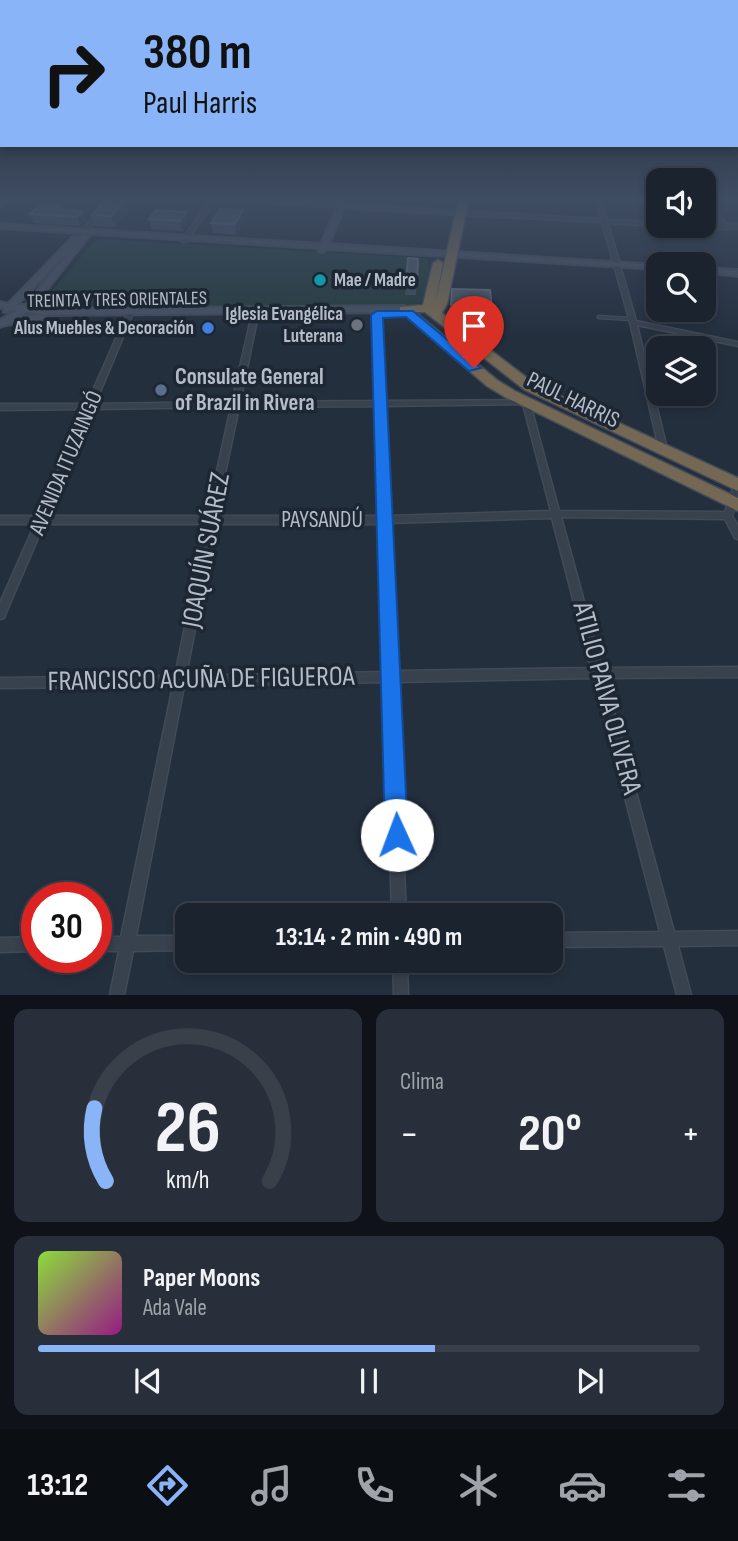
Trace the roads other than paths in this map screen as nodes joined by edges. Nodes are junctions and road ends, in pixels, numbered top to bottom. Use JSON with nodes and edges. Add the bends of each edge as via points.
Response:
{"nodes":[{"id":1,"x":73,"y":244,"type":"edge"},
{"id":2,"x":73,"y":244,"type":"edge"},
{"id":3,"x":269,"y":244,"type":"edge"},
{"id":4,"x":325,"y":244,"type":"edge"},
{"id":5,"x":449,"y":244,"type":"edge"},
{"id":6,"x":611,"y":244,"type":"edge"},
{"id":7,"x":323,"y":248,"type":"junction"},
{"id":8,"x":446,"y":255,"type":"junction"},
{"id":9,"x":617,"y":267,"type":"junction"},
{"id":10,"x":646,"y":267,"type":"edge"},
{"id":11,"x":646,"y":271,"type":"edge"},
{"id":12,"x":716,"y":271,"type":"edge"},
{"id":13,"x":738,"y":273,"type":"edge"},
{"id":14,"x":716,"y":277,"type":"edge"},
{"id":15,"x":738,"y":278,"type":"edge"},
{"id":16,"x":432,"y":311,"type":"junction"},
{"id":17,"x":377,"y":312,"type":"junction"},
{"id":18,"x":407,"y":312,"type":"junction"},
{"id":19,"x":256,"y":313,"type":"junction"},
{"id":20,"x":130,"y":314,"type":"junction"},
{"id":21,"x":7,"y":315,"type":"edge"},
{"id":22,"x":599,"y":317,"type":"dead end"},
{"id":23,"x":633,"y":321,"type":"junction"},
{"id":24,"x":738,"y":344,"type":"edge"},
{"id":25,"x":539,"y":392,"type":"junction"},
{"id":26,"x":526,"y":402,"type":"junction"},
{"id":27,"x":381,"y":404,"type":"junction"},
{"id":28,"x":236,"y":405,"type":"junction"},
{"id":29,"x":0,"y":407,"type":"edge"},
{"id":30,"x":90,"y":407,"type":"junction"},
{"id":31,"x":663,"y":449,"type":"junction"},
{"id":32,"x":738,"y":485,"type":"edge"},
{"id":33,"x":733,"y":508,"type":"edge"},
{"id":34,"x":558,"y":514,"type":"junction"},
{"id":35,"x":41,"y":519,"type":"junction"},
{"id":36,"x":0,"y":520,"type":"edge"},
{"id":37,"x":211,"y":520,"type":"junction"},
{"id":38,"x":384,"y":520,"type":"junction"},
{"id":39,"x":738,"y":535,"type":"edge"},
{"id":40,"x":0,"y":615,"type":"edge"},
{"id":41,"x":600,"y":672,"type":"junction"},
{"id":42,"x":738,"y":673,"type":"edge"},
{"id":43,"x":392,"y":675,"type":"junction"},
{"id":44,"x":181,"y":682,"type":"junction"},
{"id":45,"x":0,"y":683,"type":"edge"},
{"id":46,"x":399,"y":903,"type":"edge"},
{"id":47,"x":738,"y":938,"type":"edge"},
{"id":48,"x":669,"y":939,"type":"junction"},
{"id":49,"x":563,"y":940,"type":"edge"},
{"id":50,"x":128,"y":943,"type":"junction"},
{"id":51,"x":175,"y":943,"type":"edge"},
{"id":52,"x":0,"y":944,"type":"edge"},
{"id":53,"x":21,"y":944,"type":"edge"},
{"id":54,"x":112,"y":944,"type":"edge"},
{"id":55,"x":400,"y":973,"type":"edge"},
{"id":56,"x":117,"y":995,"type":"edge"},
{"id":57,"x":401,"y":995,"type":"edge"},
{"id":58,"x":684,"y":995,"type":"edge"}],
"edges":[{"from":1,"to":21,"type":"street"},
{"from":2,"to":21,"type":"street"},
{"from":3,"to":7,"type":"street"},
{"from":4,"to":7,"type":"street"},
{"from":5,"to":8,"type":"highway"},
{"from":6,"to":9,"type":"street"},
{"from":7,"to":8,"type":"street"},
{"from":8,"to":9,"type":"street"},
{"from":8,"to":16,"type":"highway","via":[[442,304]]},
{"from":9,"to":10,"type":"street"},
{"from":9,"to":11,"type":"street"},
{"from":9,"to":23,"type":"street"},
{"from":12,"to":13,"type":"street"},
{"from":14,"to":15,"type":"street"},
{"from":16,"to":18,"type":"highway","name":"TREINTA Y TRES ORIENTALES"},
{"from":16,"to":25,"type":"highway"},
{"from":17,"to":18,"type":"street","name":"TREINTA Y TRES ORIENTALES"},
{"from":17,"to":19,"type":"street","name":"TREINTA Y TRES ORIENTALES"},
{"from":17,"to":27,"type":"street"},
{"from":18,"to":26,"type":"highway","name":"PAUL HARRIS","via":[[492,383]]},
{"from":19,"to":20,"type":"street","name":"TREINTA Y TRES ORIENTALES"},
{"from":19,"to":28,"type":"street","name":"JOAQUÍN SUÁREZ"},
{"from":20,"to":21,"type":"street","name":"TREINTA Y TRES ORIENTALES"},
{"from":20,"to":21,"type":"street","name":"TREINTA Y TRES ORIENTALES"},
{"from":20,"to":30,"type":"street","name":"AVENIDA ITUZAINGÓ"},
{"from":22,"to":23,"type":"lane"},
{"from":23,"to":24,"type":"street"},
{"from":23,"to":31,"type":"street"},
{"from":25,"to":26,"type":"street"},
{"from":25,"to":31,"type":"highway"},
{"from":26,"to":27,"type":"street"},
{"from":26,"to":33,"type":"highway","name":"PAUL HARRIS"},
{"from":26,"to":34,"type":"street","name":"ATILIO PAIVA OLIVERA"},
{"from":27,"to":28,"type":"street"},
{"from":27,"to":38,"type":"street"},
{"from":28,"to":30,"type":"street"},
{"from":28,"to":37,"type":"street","name":"JOAQUÍN SUÁREZ"},
{"from":29,"to":30,"type":"street"},
{"from":30,"to":35,"type":"street","name":"AVENIDA ITUZAINGÓ"},
{"from":31,"to":32,"type":"highway"},
{"from":32,"to":33,"type":"street"},
{"from":33,"to":34,"type":"street","name":"PAYSANDÚ"},
{"from":33,"to":39,"type":"street"},
{"from":34,"to":38,"type":"street","name":"PAYSANDÚ"},
{"from":34,"to":41,"type":"street","name":"ATILIO PAIVA OLIVERA"},
{"from":35,"to":36,"type":"street","name":"PAYSANDÚ"},
{"from":35,"to":37,"type":"street","name":"PAYSANDÚ"},
{"from":35,"to":40,"type":"street","name":"AVENIDA ITUZAINGÓ"},
{"from":37,"to":38,"type":"street","name":"PAYSANDÚ"},
{"from":37,"to":44,"type":"street","name":"JOAQUÍN SUÁREZ"},
{"from":38,"to":43,"type":"street"},
{"from":41,"to":42,"type":"street","name":"FRANCISCO ACUÑA DE FIGUEROA"},
{"from":41,"to":43,"type":"street","name":"FRANCISCO ACUÑA DE FIGUEROA"},
{"from":41,"to":48,"type":"street","name":"ATILIO PAIVA OLIVERA"},
{"from":43,"to":44,"type":"street","name":"FRANCISCO ACUÑA DE FIGUEROA"},
{"from":43,"to":46,"type":"street"},
{"from":44,"to":45,"type":"street","name":"FRANCISCO ACUÑA DE FIGUEROA"},
{"from":44,"to":50,"type":"street","name":"JOAQUÍN SUÁREZ"},
{"from":47,"to":48,"type":"street"},
{"from":48,"to":49,"type":"street"},
{"from":48,"to":58,"type":"street","name":"ATILIO PAIVA OLIVERA"},
{"from":50,"to":51,"type":"street"},
{"from":50,"to":54,"type":"street"},
{"from":50,"to":56,"type":"street","name":"JOAQUÍN SUÁREZ"},
{"from":52,"to":53,"type":"street"},
{"from":55,"to":57,"type":"street"}]}
